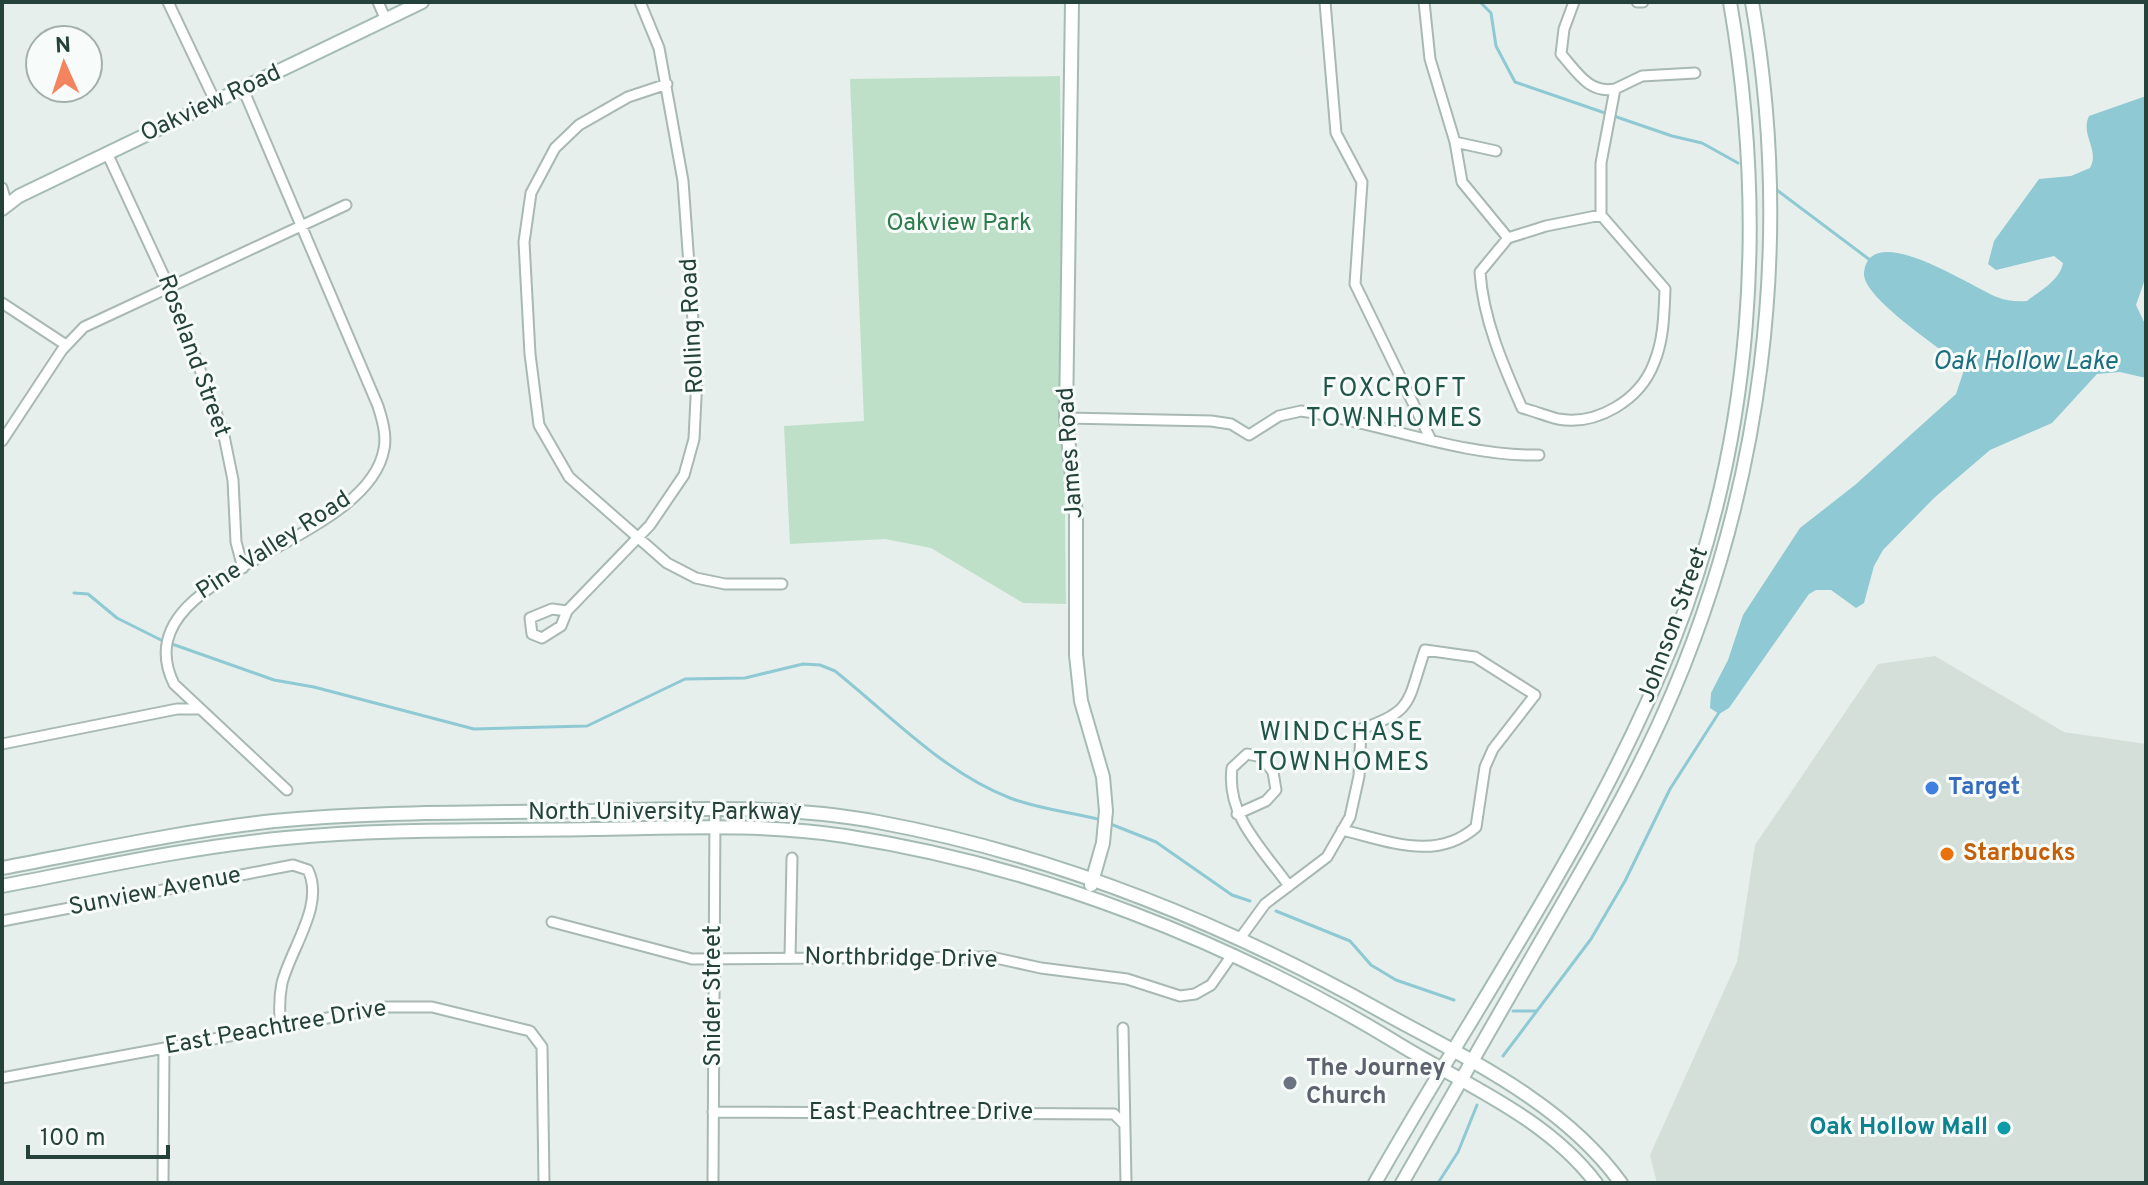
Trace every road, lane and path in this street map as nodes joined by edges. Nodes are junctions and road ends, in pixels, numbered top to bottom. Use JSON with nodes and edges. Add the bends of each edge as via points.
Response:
{"nodes":[{"id":1,"x":168,"y":2,"type":"edge"},
{"id":2,"x":378,"y":2,"type":"edge"},
{"id":3,"x":422,"y":2,"type":"edge"},
{"id":4,"x":640,"y":2,"type":"edge"},
{"id":5,"x":1072,"y":2,"type":"edge"},
{"id":6,"x":1325,"y":2,"type":"edge"},
{"id":7,"x":1424,"y":2,"type":"edge"},
{"id":8,"x":1574,"y":2,"type":"edge"},
{"id":9,"x":1730,"y":2,"type":"edge"},
{"id":10,"x":1752,"y":2,"type":"edge"},
{"id":11,"x":386,"y":20,"type":"junction"},
{"id":12,"x":1695,"y":73,"type":"dead end"},
{"id":13,"x":667,"y":84,"type":"junction"},
{"id":14,"x":243,"y":89,"type":"junction"},
{"id":15,"x":1615,"y":89,"type":"junction"},
{"id":16,"x":215,"y":101,"type":"junction"},
{"id":17,"x":1455,"y":142,"type":"junction"},
{"id":18,"x":1496,"y":151,"type":"dead end"},
{"id":19,"x":107,"y":153,"type":"junction"},
{"id":20,"x":2,"y":188,"type":"edge"},
{"id":21,"x":346,"y":205,"type":"dead end"},
{"id":22,"x":5,"y":207,"type":"edge"},
{"id":23,"x":1601,"y":215,"type":"junction"},
{"id":24,"x":301,"y":226,"type":"junction"},
{"id":25,"x":1508,"y":238,"type":"junction"},
{"id":26,"x":169,"y":287,"type":"junction"},
{"id":27,"x":2,"y":303,"type":"edge"},
{"id":28,"x":66,"y":345,"type":"junction"},
{"id":29,"x":1066,"y":418,"type":"junction"},
{"id":30,"x":1430,"y":438,"type":"junction"},
{"id":31,"x":2,"y":441,"type":"edge"},
{"id":32,"x":1539,"y":455,"type":"dead end"},
{"id":33,"x":639,"y":537,"type":"junction"},
{"id":34,"x":243,"y":568,"type":"junction"},
{"id":35,"x":782,"y":584,"type":"dead end"},
{"id":36,"x":567,"y":611,"type":"dead end"},
{"id":37,"x":198,"y":709,"type":"junction"},
{"id":38,"x":2,"y":744,"type":"edge"},
{"id":39,"x":287,"y":790,"type":"dead end"},
{"id":40,"x":715,"y":809,"type":"junction"},
{"id":41,"x":1237,"y":814,"type":"junction"},
{"id":42,"x":715,"y":828,"type":"junction"},
{"id":43,"x":1342,"y":830,"type":"junction"},
{"id":44,"x":792,"y":858,"type":"dead end"},
{"id":45,"x":2,"y":868,"type":"edge"},
{"id":46,"x":1092,"y":880,"type":"junction"},
{"id":47,"x":2,"y":886,"type":"edge"},
{"id":48,"x":1289,"y":886,"type":"junction"},
{"id":49,"x":1087,"y":898,"type":"junction"},
{"id":50,"x":2,"y":921,"type":"edge"},
{"id":51,"x":552,"y":922,"type":"dead end"},
{"id":52,"x":1241,"y":937,"type":"junction"},
{"id":53,"x":1232,"y":955,"type":"junction"},
{"id":54,"x":790,"y":957,"type":"junction"},
{"id":55,"x":714,"y":960,"type":"junction"},
{"id":56,"x":281,"y":1027,"type":"junction"},
{"id":57,"x":1123,"y":1028,"type":"dead end"},
{"id":58,"x":164,"y":1048,"type":"junction"},
{"id":59,"x":1452,"y":1051,"type":"junction"},
{"id":60,"x":1472,"y":1061,"type":"junction"},
{"id":61,"x":1439,"y":1069,"type":"junction"},
{"id":62,"x":2,"y":1078,"type":"edge"},
{"id":63,"x":1461,"y":1081,"type":"junction"},
{"id":64,"x":713,"y":1112,"type":"junction"},
{"id":65,"x":1124,"y":1124,"type":"junction"},
{"id":66,"x":163,"y":1183,"type":"edge"},
{"id":67,"x":544,"y":1183,"type":"edge"},
{"id":68,"x":713,"y":1183,"type":"edge"},
{"id":69,"x":1126,"y":1183,"type":"edge"},
{"id":70,"x":1375,"y":1183,"type":"edge"},
{"id":71,"x":1402,"y":1183,"type":"edge"},
{"id":72,"x":1596,"y":1183,"type":"edge"},
{"id":73,"x":1621,"y":1183,"type":"edge"}],
"edges":[{"from":1,"to":16,"type":"street"},
{"from":2,"to":11,"type":"street"},
{"from":3,"to":11,"type":"main road","name":"Oakview Road"},
{"from":4,"to":13,"type":"street","name":"Rolling Road"},
{"from":5,"to":29,"type":"main road","name":"James Road"},
{"from":6,"to":30,"type":"street","via":[[1336,133],[1362,182],[1355,284]]},
{"from":7,"to":17,"type":"street","via":[[1433,70]]},
{"from":8,"to":15,"type":"street","via":[[1561,54],[1587,85],[1603,92]]},
{"from":9,"to":59,"type":"main road","name":"Johnson Street","via":[[1745,87],[1751,250],[1740,377],[1711,523],[1673,641],[1612,774]]},
{"from":10,"to":60,"type":"main road","name":"Johnson Street","via":[[1767,113],[1770,253],[1761,372],[1731,524],[1662,717],[1597,844]]},
{"from":11,"to":14,"type":"main road","name":"Oakview Road"},
{"from":12,"to":15,"type":"street","via":[[1642,76]]},
{"from":13,"to":33,"type":"street","name":"Rolling Road","via":[[683,181],[697,407],[684,475]]},
{"from":13,"to":33,"type":"street","via":[[600,110],[555,148],[531,193],[524,242],[539,425],[569,477]]},
{"from":14,"to":16,"type":"main road","name":"Oakview Road"},
{"from":14,"to":24,"type":"street","name":"Pine Valley Road"},
{"from":15,"to":23,"type":"street","via":[[1601,163]]},
{"from":16,"to":19,"type":"main road","name":"Oakview Road"},
{"from":17,"to":18,"type":"street"},
{"from":17,"to":25,"type":"street","via":[[1462,182]]},
{"from":19,"to":22,"type":"main road","name":"Oakview Road"},
{"from":19,"to":26,"type":"street","name":"Roseland Street"},
{"from":20,"to":22,"type":"street"},
{"from":21,"to":24,"type":"street"},
{"from":23,"to":25,"type":"street"},
{"from":23,"to":25,"type":"street","via":[[1665,289],[1654,363],[1622,403],[1601,416],[1558,419],[1522,408],[1481,287],[1480,272]]},
{"from":24,"to":26,"type":"street"},
{"from":24,"to":34,"type":"street","name":"Pine Valley Road","via":[[378,406],[385,448],[366,484],[311,527]]},
{"from":26,"to":28,"type":"street","via":[[105,315]]},
{"from":26,"to":34,"type":"street","name":"Roseland Street","via":[[223,431]]},
{"from":27,"to":28,"type":"street"},
{"from":28,"to":31,"type":"street"},
{"from":29,"to":30,"type":"street","via":[[1211,421],[1231,424],[1249,435],[1279,416],[1301,411]]},
{"from":29,"to":46,"type":"main road","name":"James Road","via":[[1076,515],[1077,672],[1105,794],[1105,831]]},
{"from":30,"to":32,"type":"street","via":[[1508,455]]},
{"from":33,"to":35,"type":"street","via":[[667,563],[696,578]]},
{"from":33,"to":36,"type":"street","name":"Rolling Road"},
{"from":34,"to":37,"type":"street","name":"Pine Valley Road","via":[[185,606],[168,632],[168,672]]},
{"from":37,"to":38,"type":"street"},
{"from":37,"to":39,"type":"street","name":"Pine Valley Road"},
{"from":40,"to":42,"type":"street","name":"Snider Street"},
{"from":40,"to":45,"type":"main road","name":"North University Parkway","via":[[391,813],[290,820]]},
{"from":40,"to":46,"type":"main road","name":"North University Parkway","via":[[791,811],[877,822],[1011,854]]},
{"from":41,"to":41,"type":"street","via":[[1229,791],[1232,768],[1247,754],[1262,757],[1273,772],[1276,790],[1266,801]]},
{"from":41,"to":48,"type":"street"},
{"from":42,"to":47,"type":"main road","name":"North University Parkway","via":[[286,838]]},
{"from":42,"to":49,"type":"main road","name":"North University Parkway","via":[[842,835],[973,864]]},
{"from":42,"to":55,"type":"street","name":"Snider Street"},
{"from":43,"to":43,"type":"street","via":[[1356,800],[1361,729],[1404,709],[1425,650],[1475,657],[1535,695],[1493,749],[1476,827],[1459,841],[1421,849]]},
{"from":43,"to":48,"type":"street","via":[[1327,857]]},
{"from":44,"to":54,"type":"street"},
{"from":46,"to":49,"type":"main road","name":"James Road"},
{"from":46,"to":52,"type":"main road","name":"North University Parkway"},
{"from":48,"to":52,"type":"street","via":[[1265,904]]},
{"from":49,"to":53,"type":"main road","name":"North University Parkway"},
{"from":50,"to":56,"type":"street","name":"Sunview Avenue","via":[[293,865],[308,870],[315,882],[282,984]]},
{"from":51,"to":55,"type":"street","name":"Northbridge Drive","via":[[692,959]]},
{"from":52,"to":59,"type":"main road","name":"North University Parkway"},
{"from":53,"to":54,"type":"street","name":"Northbridge Drive","via":[[1211,985],[1180,996],[1127,979],[991,957]]},
{"from":53,"to":61,"type":"main road","name":"North University Parkway","via":[[1346,1012]]},
{"from":54,"to":55,"type":"street","name":"Northbridge Drive"},
{"from":55,"to":64,"type":"street","name":"Snider Street"},
{"from":56,"to":58,"type":"street","name":"East Peachtree Drive"},
{"from":56,"to":67,"type":"street","name":"East Peachtree Drive","via":[[411,1005],[530,1031],[542,1047]]},
{"from":57,"to":65,"type":"street"},
{"from":58,"to":62,"type":"street","name":"East Peachtree Drive"},
{"from":58,"to":66,"type":"street"},
{"from":59,"to":60,"type":"main road","name":"North University Parkway"},
{"from":59,"to":61,"type":"main road","name":"Johnson Street"},
{"from":60,"to":63,"type":"main road","name":"Johnson Street"},
{"from":60,"to":73,"type":"main road","name":"North University Parkway","via":[[1583,1139]]},
{"from":61,"to":63,"type":"main road","name":"North University Parkway"},
{"from":61,"to":70,"type":"main road","name":"Johnson Street"},
{"from":63,"to":71,"type":"main road","name":"Johnson Street"},
{"from":63,"to":72,"type":"main road","name":"North University Parkway","via":[[1542,1130]]},
{"from":64,"to":65,"type":"street","name":"East Peachtree Drive","via":[[1114,1114]]},
{"from":64,"to":68,"type":"street","name":"Snider Street"},
{"from":65,"to":69,"type":"street"}]}
